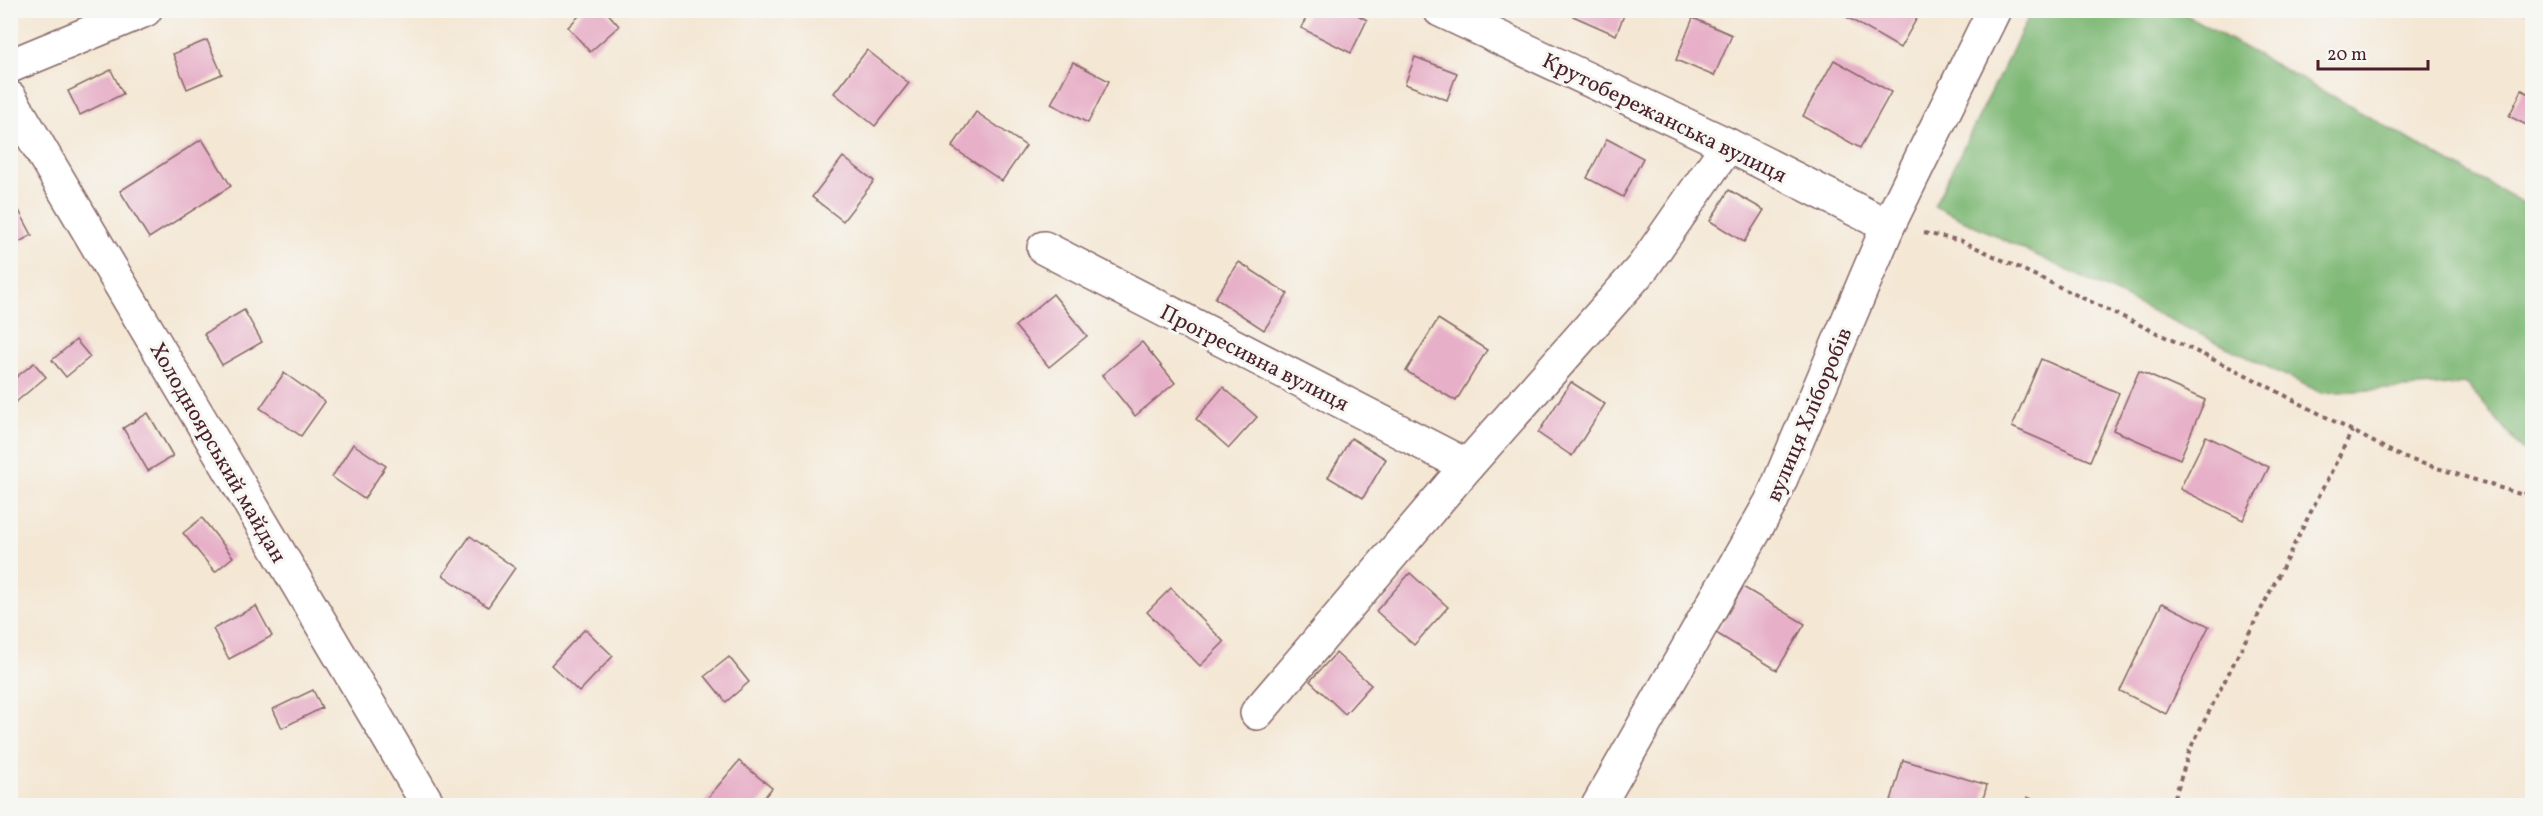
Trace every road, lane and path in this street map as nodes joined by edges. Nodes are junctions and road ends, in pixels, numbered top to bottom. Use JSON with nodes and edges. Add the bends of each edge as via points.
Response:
{"nodes":[{"id":1,"x":145,"y":10,"type":"edge"},
{"id":2,"x":1440,"y":10,"type":"edge"},
{"id":3,"x":1994,"y":10,"type":"edge"},
{"id":4,"x":10,"y":66,"type":"edge"},
{"id":5,"x":10,"y":98,"type":"edge"},
{"id":6,"x":1728,"y":145,"type":"junction"},
{"id":7,"x":1888,"y":226,"type":"junction"},
{"id":8,"x":1044,"y":248,"type":"dead end"},
{"id":9,"x":2352,"y":431,"type":"junction"},
{"id":10,"x":1467,"y":466,"type":"junction"},
{"id":11,"x":2532,"y":490,"type":"edge"},
{"id":12,"x":1257,"y":713,"type":"dead end"},
{"id":13,"x":429,"y":806,"type":"edge"},
{"id":14,"x":1598,"y":806,"type":"edge"},
{"id":15,"x":2172,"y":806,"type":"edge"}],
"edges":[{"from":1,"to":4,"type":"street"},
{"from":2,"to":6,"type":"street","name":"Крутобережанська вулиця"},
{"from":3,"to":7,"type":"street","name":"вулиця Хліборобів"},
{"from":5,"to":13,"type":"street","name":"Холодноярський майдан"},
{"from":6,"to":7,"type":"street","name":"Крутобережанська вулиця"},
{"from":6,"to":10,"type":"street","via":[[1643,267]]},
{"from":7,"to":9,"type":"path","via":[[1962,241],[2246,375]]},
{"from":7,"to":14,"type":"street","name":"вулиця Хліборобів","via":[[1771,502]]},
{"from":8,"to":10,"type":"street","name":"Прогресивна вулиця"},
{"from":9,"to":11,"type":"path","via":[[2402,457],[2523,495]]},
{"from":9,"to":15,"type":"path","via":[[2190,749]]},
{"from":10,"to":12,"type":"street"}]}
